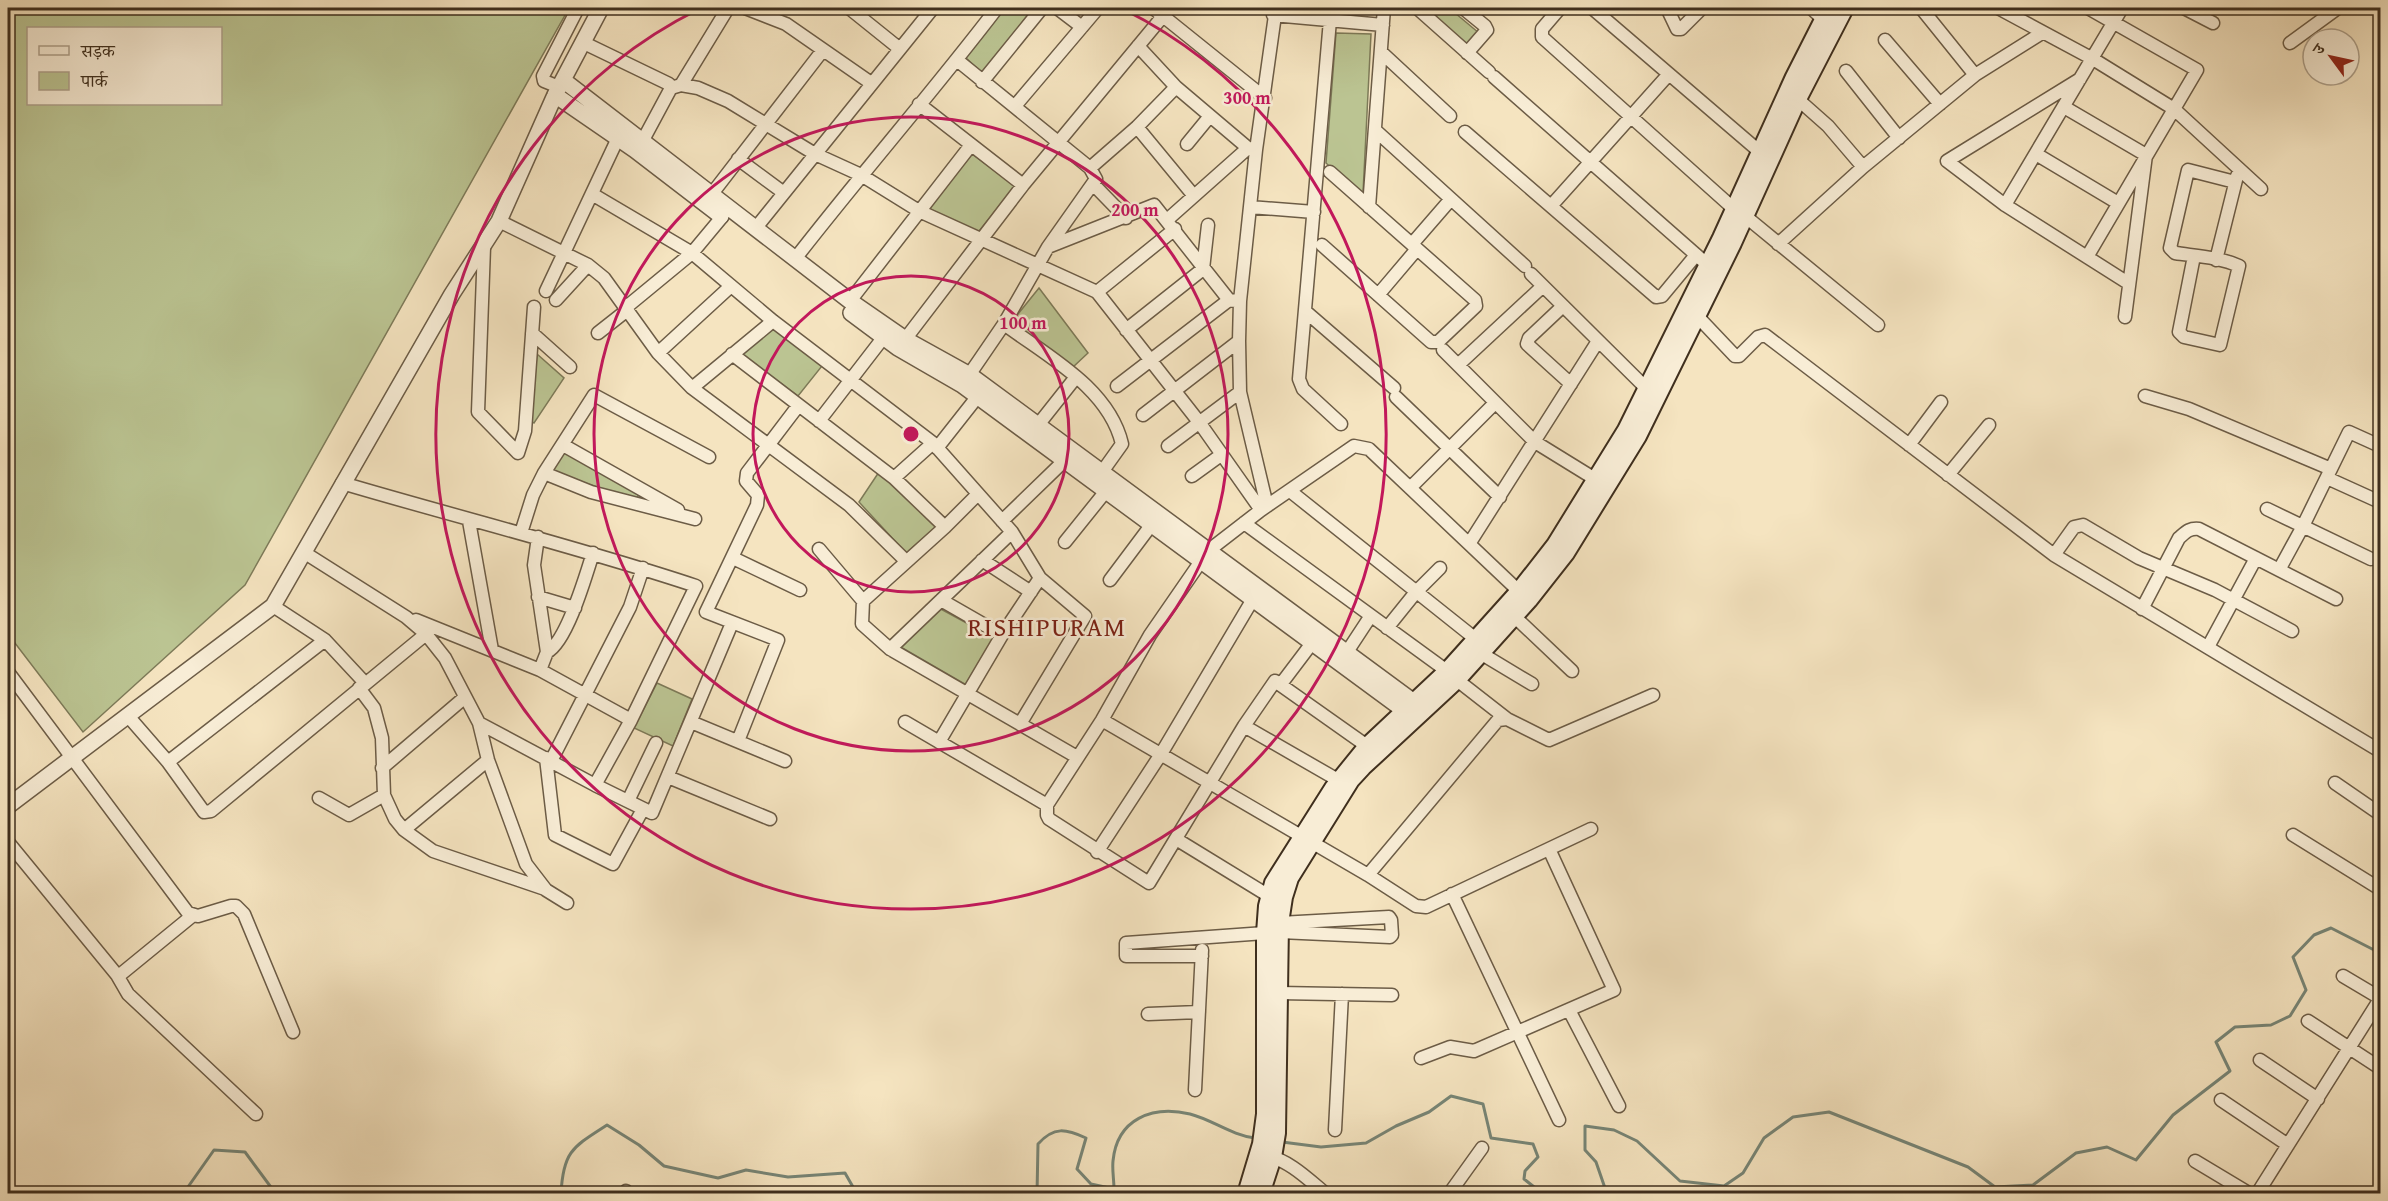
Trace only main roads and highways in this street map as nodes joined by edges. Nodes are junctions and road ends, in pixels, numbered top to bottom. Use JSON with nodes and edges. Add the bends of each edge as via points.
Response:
{"nodes":[{"id":1,"x":1845,"y":8,"type":"edge"},
{"id":2,"x":1821,"y":11,"type":"edge"},
{"id":3,"x":1793,"y":95,"type":"junction"},
{"id":4,"x":1740,"y":213,"type":"junction"},
{"id":5,"x":1524,"y":596,"type":"junction"},
{"id":6,"x":1480,"y":647,"type":"junction"},
{"id":7,"x":1415,"y":710,"type":"junction"},
{"id":8,"x":1306,"y":841,"type":"junction"},
{"id":9,"x":1275,"y":929,"type":"junction"},
{"id":10,"x":1271,"y":1114,"type":"junction"},
{"id":11,"x":1267,"y":1151,"type":"junction"},
{"id":12,"x":1246,"y":1194,"type":"edge"},
{"id":13,"x":1261,"y":1194,"type":"edge"}],
"edges":[{"from":1,"to":3,"type":"main road"},
{"from":2,"to":3,"type":"main road"},
{"from":3,"to":4,"type":"main road"},
{"from":3,"to":4,"type":"main road","via":[[1760,152]]},
{"from":4,"to":5,"type":"main road","via":[[1702,260],[1626,430]]},
{"from":4,"to":5,"type":"main road","via":[[1698,317],[1638,436],[1566,553]]},
{"from":5,"to":6,"type":"main road"},
{"from":5,"to":6,"type":"main road","via":[[1515,617]]},
{"from":6,"to":7,"type":"main road"},
{"from":7,"to":8,"type":"main road","via":[[1351,780]]},
{"from":7,"to":8,"type":"main road","via":[[1367,746],[1338,780]]},
{"from":8,"to":9,"type":"main road"},
{"from":8,"to":9,"type":"main road","via":[[1279,872],[1269,896]]},
{"from":9,"to":10,"type":"main road"},
{"from":9,"to":10,"type":"main road","via":[[1279,993]]},
{"from":10,"to":11,"type":"main road"},
{"from":11,"to":12,"type":"main road"},
{"from":11,"to":13,"type":"main road"}]}
